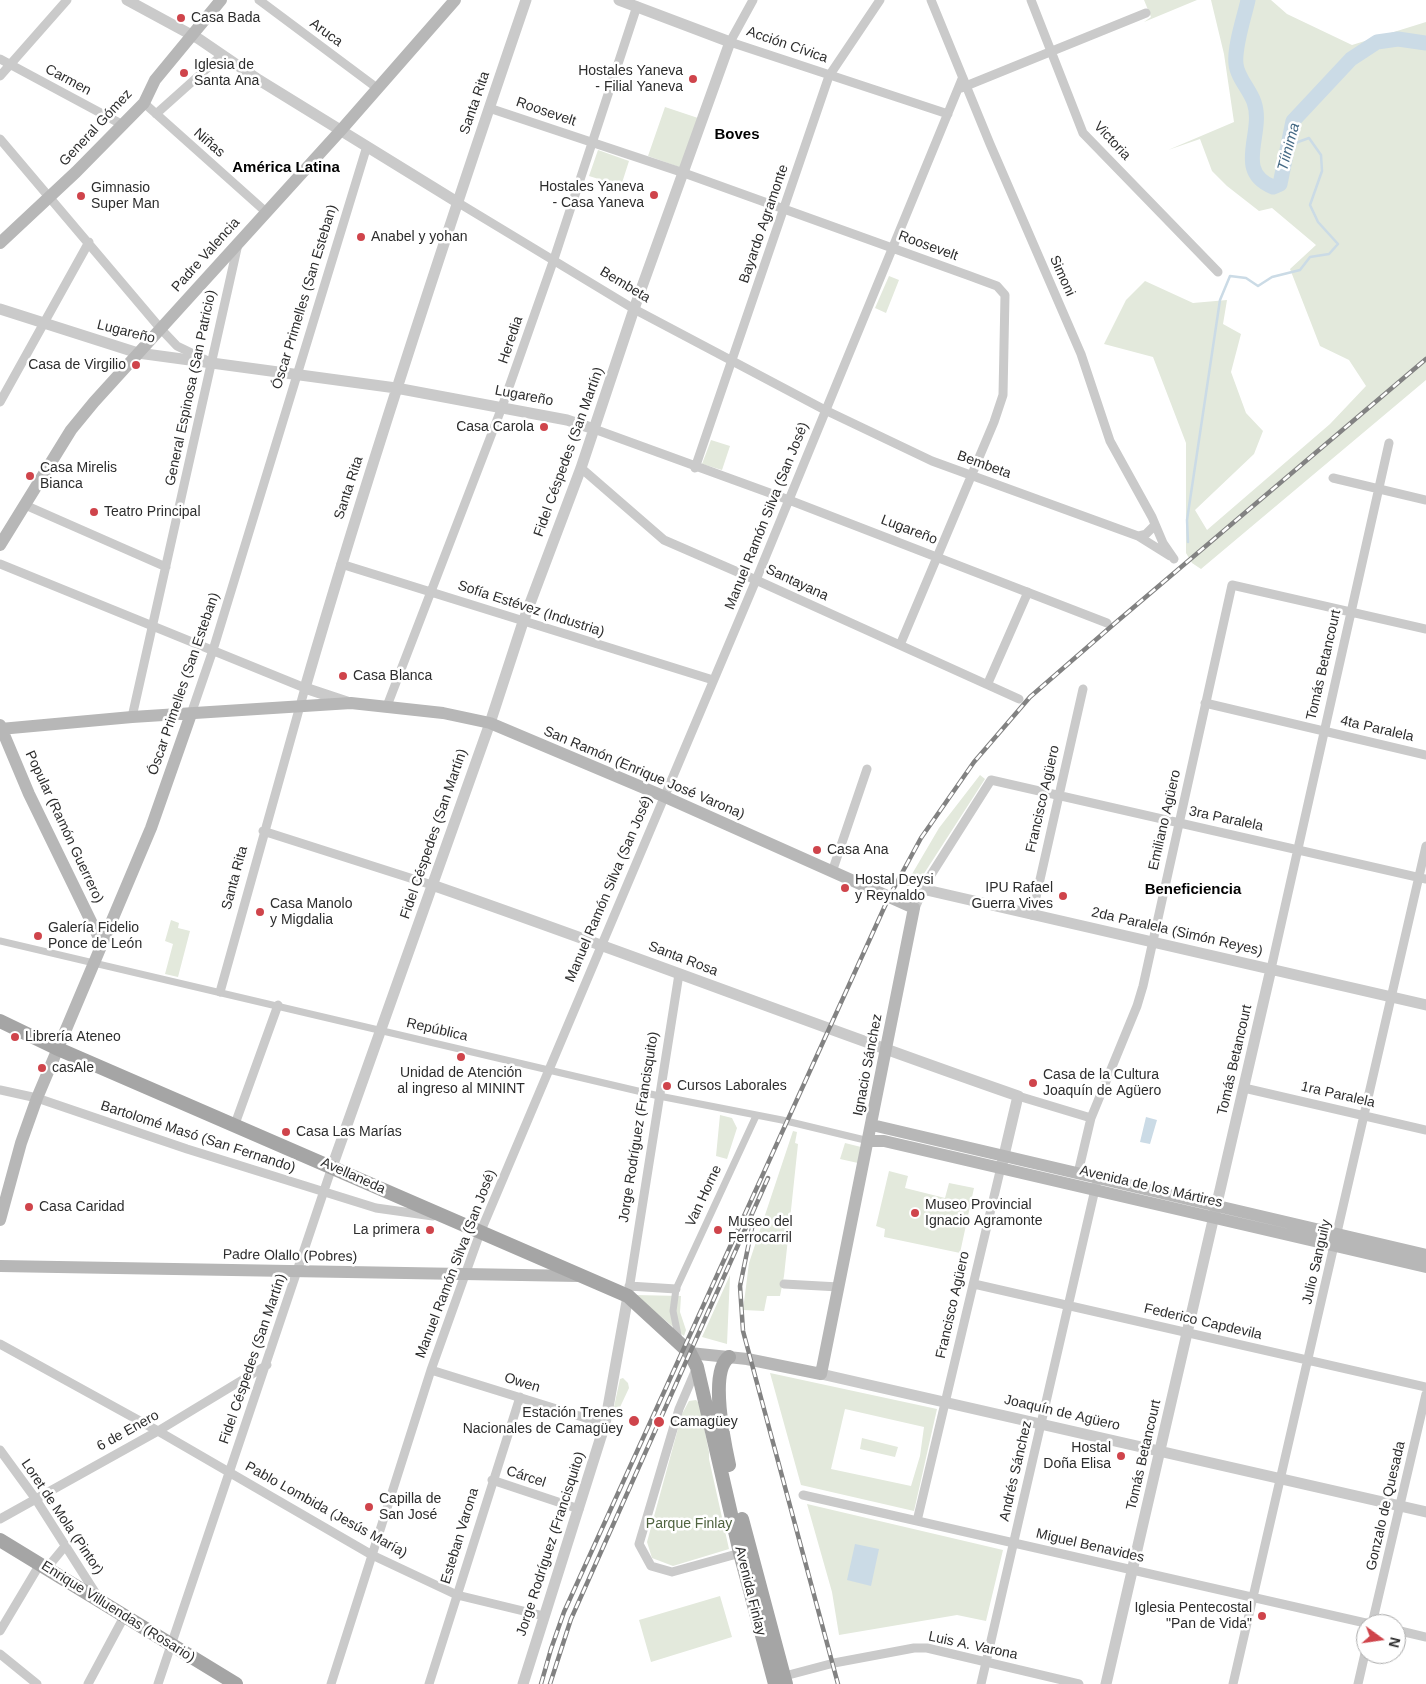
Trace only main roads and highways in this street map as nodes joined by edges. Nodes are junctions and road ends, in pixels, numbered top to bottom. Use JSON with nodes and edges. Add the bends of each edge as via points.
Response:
{"nodes":[{"id":1,"x":221,"y":0,"type":"edge"},
{"id":2,"x":455,"y":0,"type":"edge"},
{"id":3,"x":0,"y":243,"type":"edge"},
{"id":4,"x":0,"y":545,"type":"edge"},
{"id":5,"x":191,"y":714,"type":"junction"},
{"id":6,"x":1,"y":727,"type":"edge"},
{"id":7,"x":914,"y":908,"type":"joint"},
{"id":8,"x":101,"y":942,"type":"junction"},
{"id":9,"x":0,"y":1021,"type":"edge"},
{"id":10,"x":56,"y":1048,"type":"junction"},
{"id":11,"x":872,"y":1125,"type":"junction"},
{"id":12,"x":885,"y":1135,"type":"junction"},
{"id":13,"x":869,"y":1141,"type":"junction"},
{"id":14,"x":1003,"y":1161,"type":"junction"},
{"id":15,"x":1096,"y":1183,"type":"junction"},
{"id":16,"x":0,"y":1220,"type":"edge"},
{"id":17,"x":1336,"y":1240,"type":"junction"},
{"id":18,"x":1426,"y":1255,"type":"edge"},
{"id":19,"x":0,"y":1266,"type":"edge"},
{"id":20,"x":1426,"y":1267,"type":"edge"},
{"id":21,"x":579,"y":1276,"type":"junction"},
{"id":22,"x":690,"y":1353,"type":"junction"},
{"id":23,"x":729,"y":1356,"type":"junction"},
{"id":24,"x":821,"y":1374,"type":"joint"},
{"id":25,"x":0,"y":1540,"type":"edge"},
{"id":26,"x":743,"y":1546,"type":"junction"},
{"id":27,"x":780,"y":1678,"type":"edge"},
{"id":28,"x":236,"y":1684,"type":"edge"}],
"edges":[{"from":1,"to":3,"type":"main road","name":"General Gómez","via":[[152,84],[144,103]]},
{"from":2,"to":4,"type":"main road","name":"Padre Valencia","via":[[71,430]]},
{"from":5,"to":6,"type":"main road","name":"San Ramón (Enrique José Varona)"},
{"from":5,"to":7,"type":"main road","name":"San Ramón (Enrique José Varona)","via":[[351,703],[443,713],[490,723]]},
{"from":5,"to":8,"type":"main road","name":"Óscar Primelles (San Esteban)","via":[[151,828]]},
{"from":6,"to":8,"type":"main road","name":"Popular (Ramón Guerrero)","via":[[29,794]]},
{"from":7,"to":11,"type":"main road","name":"Ignacio Sánchez"},
{"from":8,"to":10,"type":"main road","name":"Óscar Primelles (San Esteban)"},
{"from":9,"to":10,"type":"main road","name":"Avellaneda"},
{"from":10,"to":16,"type":"main road","name":"Óscar Primelles (San Esteban)","via":[[21,1143]]},
{"from":10,"to":21,"type":"main road","name":"Avellaneda"},
{"from":11,"to":12,"type":"main road","name":"Avenida de los Mártires"},
{"from":11,"to":13,"type":"main road","name":"Ignacio Sánchez"},
{"from":12,"to":13,"type":"main road","name":"Avenida de los Mártires"},
{"from":12,"to":14,"type":"main road","name":"Avenida de los Mártires"},
{"from":13,"to":24,"type":"main road","name":"Ignacio Sánchez"},
{"from":14,"to":15,"type":"main road","name":"Avenida de los Mártires"},
{"from":14,"to":15,"type":"main road","name":"Avenida de los Mártires","via":[[1078,1173]]},
{"from":15,"to":17,"type":"main road","name":"Avenida de los Mártires"},
{"from":17,"to":18,"type":"main road","name":"Avenida de los Mártires"},
{"from":17,"to":20,"type":"main road","name":"Avenida de los Mártires"},
{"from":19,"to":21,"type":"main road","name":"Padre Olallo (Pobres)"},
{"from":21,"to":22,"type":"main road","name":"Avellaneda","via":[[628,1291]]},
{"from":22,"to":23,"type":"main road","name":"Joaquín de Agüero"},
{"from":22,"to":26,"type":"main road","name":"Avenida Finlay","via":[[697,1367]]},
{"from":23,"to":24,"type":"main road","name":"Joaquín de Agüero"},
{"from":23,"to":26,"type":"main road","name":"Avenida Finlay","via":[[722,1364],[719,1393]]},
{"from":25,"to":28,"type":"main road","name":"Enrique Villuendas (Rosario)"},
{"from":26,"to":27,"type":"main road","name":"Avenida Finlay"}]}
